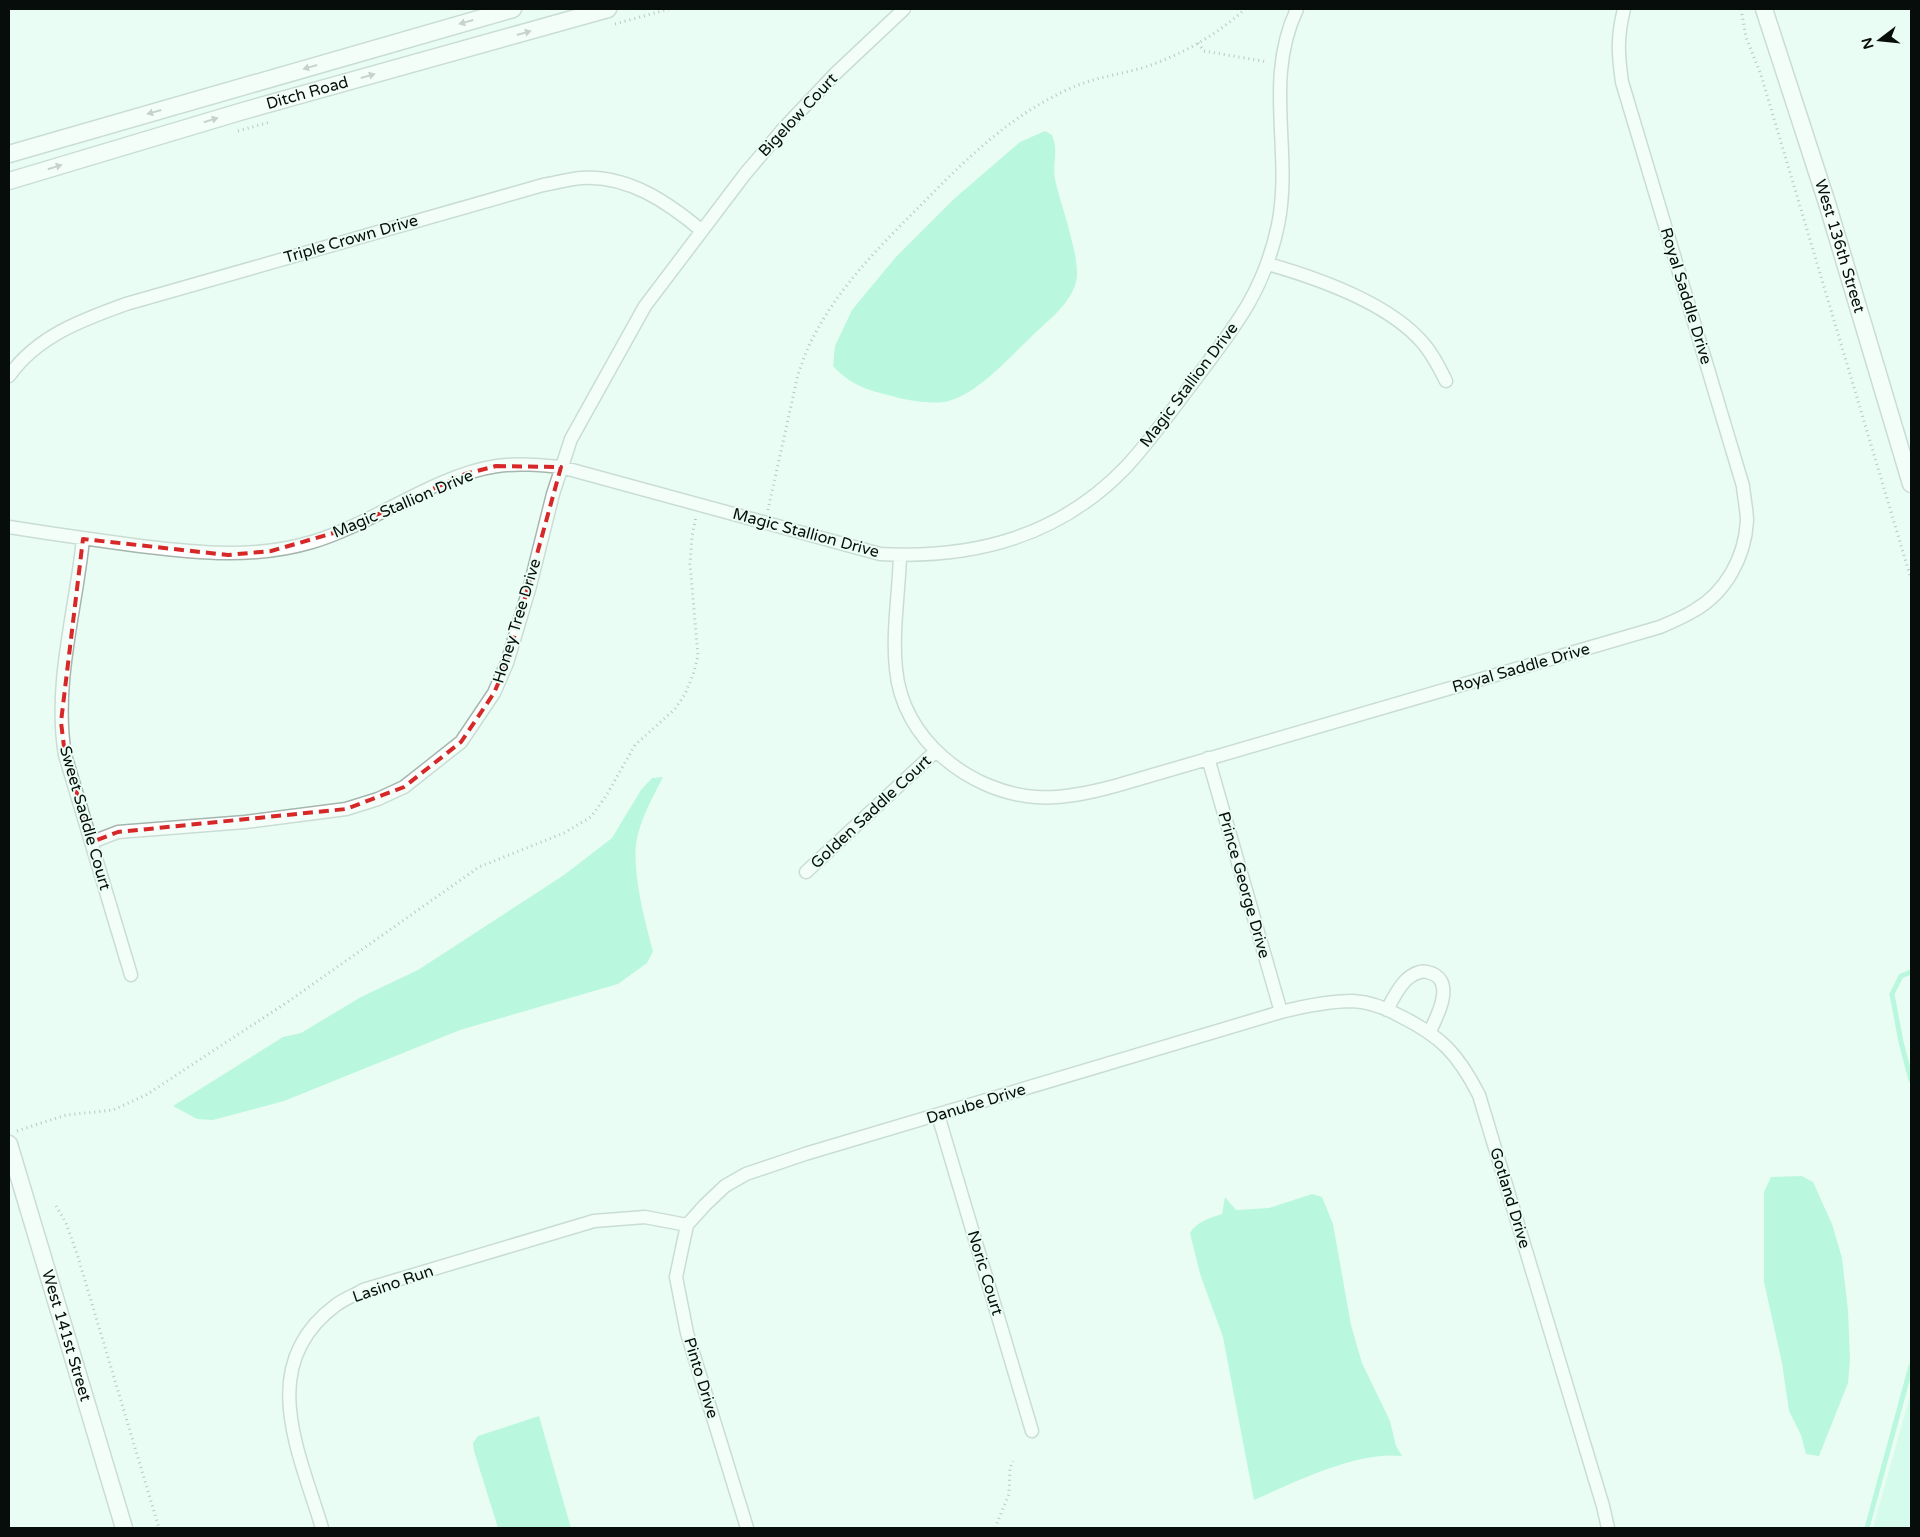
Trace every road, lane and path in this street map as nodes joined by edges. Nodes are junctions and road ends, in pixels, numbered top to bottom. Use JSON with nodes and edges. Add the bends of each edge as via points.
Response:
{"nodes":[{"id":1,"x":513,"y":9,"type":"edge"},
{"id":2,"x":608,"y":9,"type":"edge"},
{"id":3,"x":904,"y":9,"type":"edge"},
{"id":4,"x":1245,"y":9,"type":"edge"},
{"id":5,"x":1297,"y":9,"type":"edge"},
{"id":6,"x":1624,"y":9,"type":"edge"},
{"id":7,"x":1741,"y":9,"type":"edge"},
{"id":8,"x":1764,"y":9,"type":"edge"},
{"id":9,"x":567,"y":14,"type":"edge"},
{"id":10,"x":1198,"y":43,"type":"junction"},
{"id":11,"x":1281,"y":64,"type":"junction"},
{"id":12,"x":9,"y":154,"type":"edge"},
{"id":13,"x":9,"y":181,"type":"edge"},
{"id":14,"x":702,"y":231,"type":"junction"},
{"id":15,"x":1268,"y":264,"type":"junction"},
{"id":16,"x":9,"y":376,"type":"edge"},
{"id":17,"x":1446,"y":381,"type":"dead end"},
{"id":18,"x":561,"y":467,"type":"junction"},
{"id":19,"x":1911,"y":484,"type":"edge"},
{"id":20,"x":699,"y":504,"type":"junction"},
{"id":21,"x":765,"y":522,"type":"junction"},
{"id":22,"x":9,"y":527,"type":"edge"},
{"id":23,"x":83,"y":539,"type":"junction"},
{"id":24,"x":900,"y":555,"type":"junction"},
{"id":25,"x":1911,"y":578,"type":"edge"},
{"id":26,"x":936,"y":751,"type":"junction"},
{"id":27,"x":1208,"y":758,"type":"junction"},
{"id":28,"x":92,"y":842,"type":"junction"},
{"id":29,"x":806,"y":872,"type":"dead end"},
{"id":30,"x":131,"y":976,"type":"dead end"},
{"id":31,"x":1387,"y":1010,"type":"junction"},
{"id":32,"x":1281,"y":1012,"type":"junction"},
{"id":33,"x":1430,"y":1031,"type":"junction"},
{"id":34,"x":938,"y":1115,"type":"junction"},
{"id":35,"x":9,"y":1134,"type":"edge"},
{"id":36,"x":9,"y":1144,"type":"edge"},
{"id":37,"x":56,"y":1206,"type":"dead end"},
{"id":38,"x":687,"y":1225,"type":"junction"},
{"id":39,"x":1032,"y":1431,"type":"dead end"},
{"id":40,"x":1013,"y":1461,"type":"dead end"},
{"id":41,"x":124,"y":1528,"type":"edge"},
{"id":42,"x":159,"y":1528,"type":"edge"},
{"id":43,"x":322,"y":1528,"type":"edge"},
{"id":44,"x":747,"y":1528,"type":"edge"},
{"id":45,"x":995,"y":1528,"type":"edge"},
{"id":46,"x":1608,"y":1528,"type":"edge"}],
"edges":[{"from":1,"to":12,"type":"street","name":"Ditch Road","one_way":true},
{"from":2,"to":9,"type":"street","name":"Ditch Road"},
{"from":3,"to":14,"type":"street","name":"Bigelow Court","via":[[784,128]]},
{"from":4,"to":10,"type":"path"},
{"from":5,"to":11,"type":"street","name":"Magic Stallion Drive","via":[[1289,26]]},
{"from":6,"to":27,"type":"street","name":"Royal Saddle Drive","via":[[1617,52],[1622,82],[1743,486],[1747,520],[1744,544],[1733,571],[1720,590],[1696,610],[1660,627]]},
{"from":7,"to":25,"type":"path","via":[[1746,37],[1762,75]]},
{"from":8,"to":19,"type":"street","name":"West 136th Street","via":[[1827,203]]},
{"from":13,"to":9,"type":"street","name":"Ditch Road","one_way":true},
{"from":10,"to":11,"type":"path","via":[[1211,52]]},
{"from":10,"to":21,"type":"path","via":[[1150,65],[1101,76],[1068,89],[1035,109],[970,155],[888,238],[831,308],[801,364]]},
{"from":11,"to":15,"type":"street","name":"Magic Stallion Drive","via":[[1282,187],[1278,223]]},
{"from":14,"to":16,"type":"street","name":"Triple Crown Drive","via":[[669,205],[611,179],[581,178],[543,185],[126,304],[76,323],[41,342]]},
{"from":14,"to":18,"type":"street","name":"Honey Tree Drive","via":[[646,306],[571,439]]},
{"from":15,"to":17,"type":"street","via":[[1333,286],[1384,312],[1421,341]]},
{"from":15,"to":24,"type":"street","name":"Magic Stallion Drive","via":[[1252,299],[1230,333],[1145,444],[1099,491],[1050,524],[1017,539],[958,552]]},
{"from":18,"to":20,"type":"street","name":"Magic Stallion Drive"},
{"from":18,"to":23,"type":"street","name":"Magic Stallion Drive","via":[[520,464],[465,474],[344,530],[312,542],[271,551],[228,555]]},
{"from":18,"to":28,"type":"street","name":"Honey Tree Drive","via":[[507,663],[494,692],[470,730],[432,767],[404,787],[346,809],[245,822],[118,832]]},
{"from":20,"to":21,"type":"street","name":"Magic Stallion Drive"},
{"from":20,"to":35,"type":"path","via":[[690,564],[698,656],[693,675],[675,709],[635,745],[591,816],[564,833],[479,867],[288,1001],[146,1095],[113,1110],[66,1115]]},
{"from":21,"to":24,"type":"street","name":"Magic Stallion Drive","via":[[880,554]]},
{"from":22,"to":23,"type":"street","name":"Magic Stallion Drive"},
{"from":23,"to":28,"type":"street","name":"Sweet Saddle Court","via":[[61,697],[61,722],[65,755]]},
{"from":24,"to":26,"type":"street","name":"Royal Saddle Drive","via":[[896,671],[916,728]]},
{"from":26,"to":27,"type":"street","name":"Royal Saddle Drive","via":[[987,786],[1037,798],[1090,792]]},
{"from":26,"to":29,"type":"street","name":"Golden Saddle Court"},
{"from":27,"to":32,"type":"street","name":"Prince George Drive"},
{"from":28,"to":30,"type":"street","name":"Sweet Saddle Court"},
{"from":31,"to":32,"type":"street","name":"Gotland Drive","via":[[1354,1001],[1311,1004]]},
{"from":31,"to":33,"type":"street","name":"Gotland Drive"},
{"from":31,"to":33,"type":"street","via":[[1400,987],[1414,974],[1421,971],[1434,974],[1440,979],[1443,992],[1440,1010]]},
{"from":32,"to":34,"type":"street","name":"Danube Drive"},
{"from":33,"to":46,"type":"street","name":"Gotland Drive","via":[[1456,1057],[1479,1095]]},
{"from":34,"to":38,"type":"street","name":"Danube Drive","via":[[746,1174],[726,1186]]},
{"from":34,"to":39,"type":"street","name":"Noric Court"},
{"from":36,"to":41,"type":"street","name":"West 141st Street"},
{"from":37,"to":42,"type":"path","via":[[78,1257]]},
{"from":38,"to":43,"type":"street","name":"Lasino Run","via":[[644,1217],[594,1221],[364,1290],[337,1304],[303,1340],[292,1363],[290,1384],[289,1406],[294,1436]]},
{"from":38,"to":44,"type":"street","name":"Pinto Drive","via":[[676,1278],[679,1303]]},
{"from":40,"to":45,"type":"path","via":[[1009,1494]]}]}
